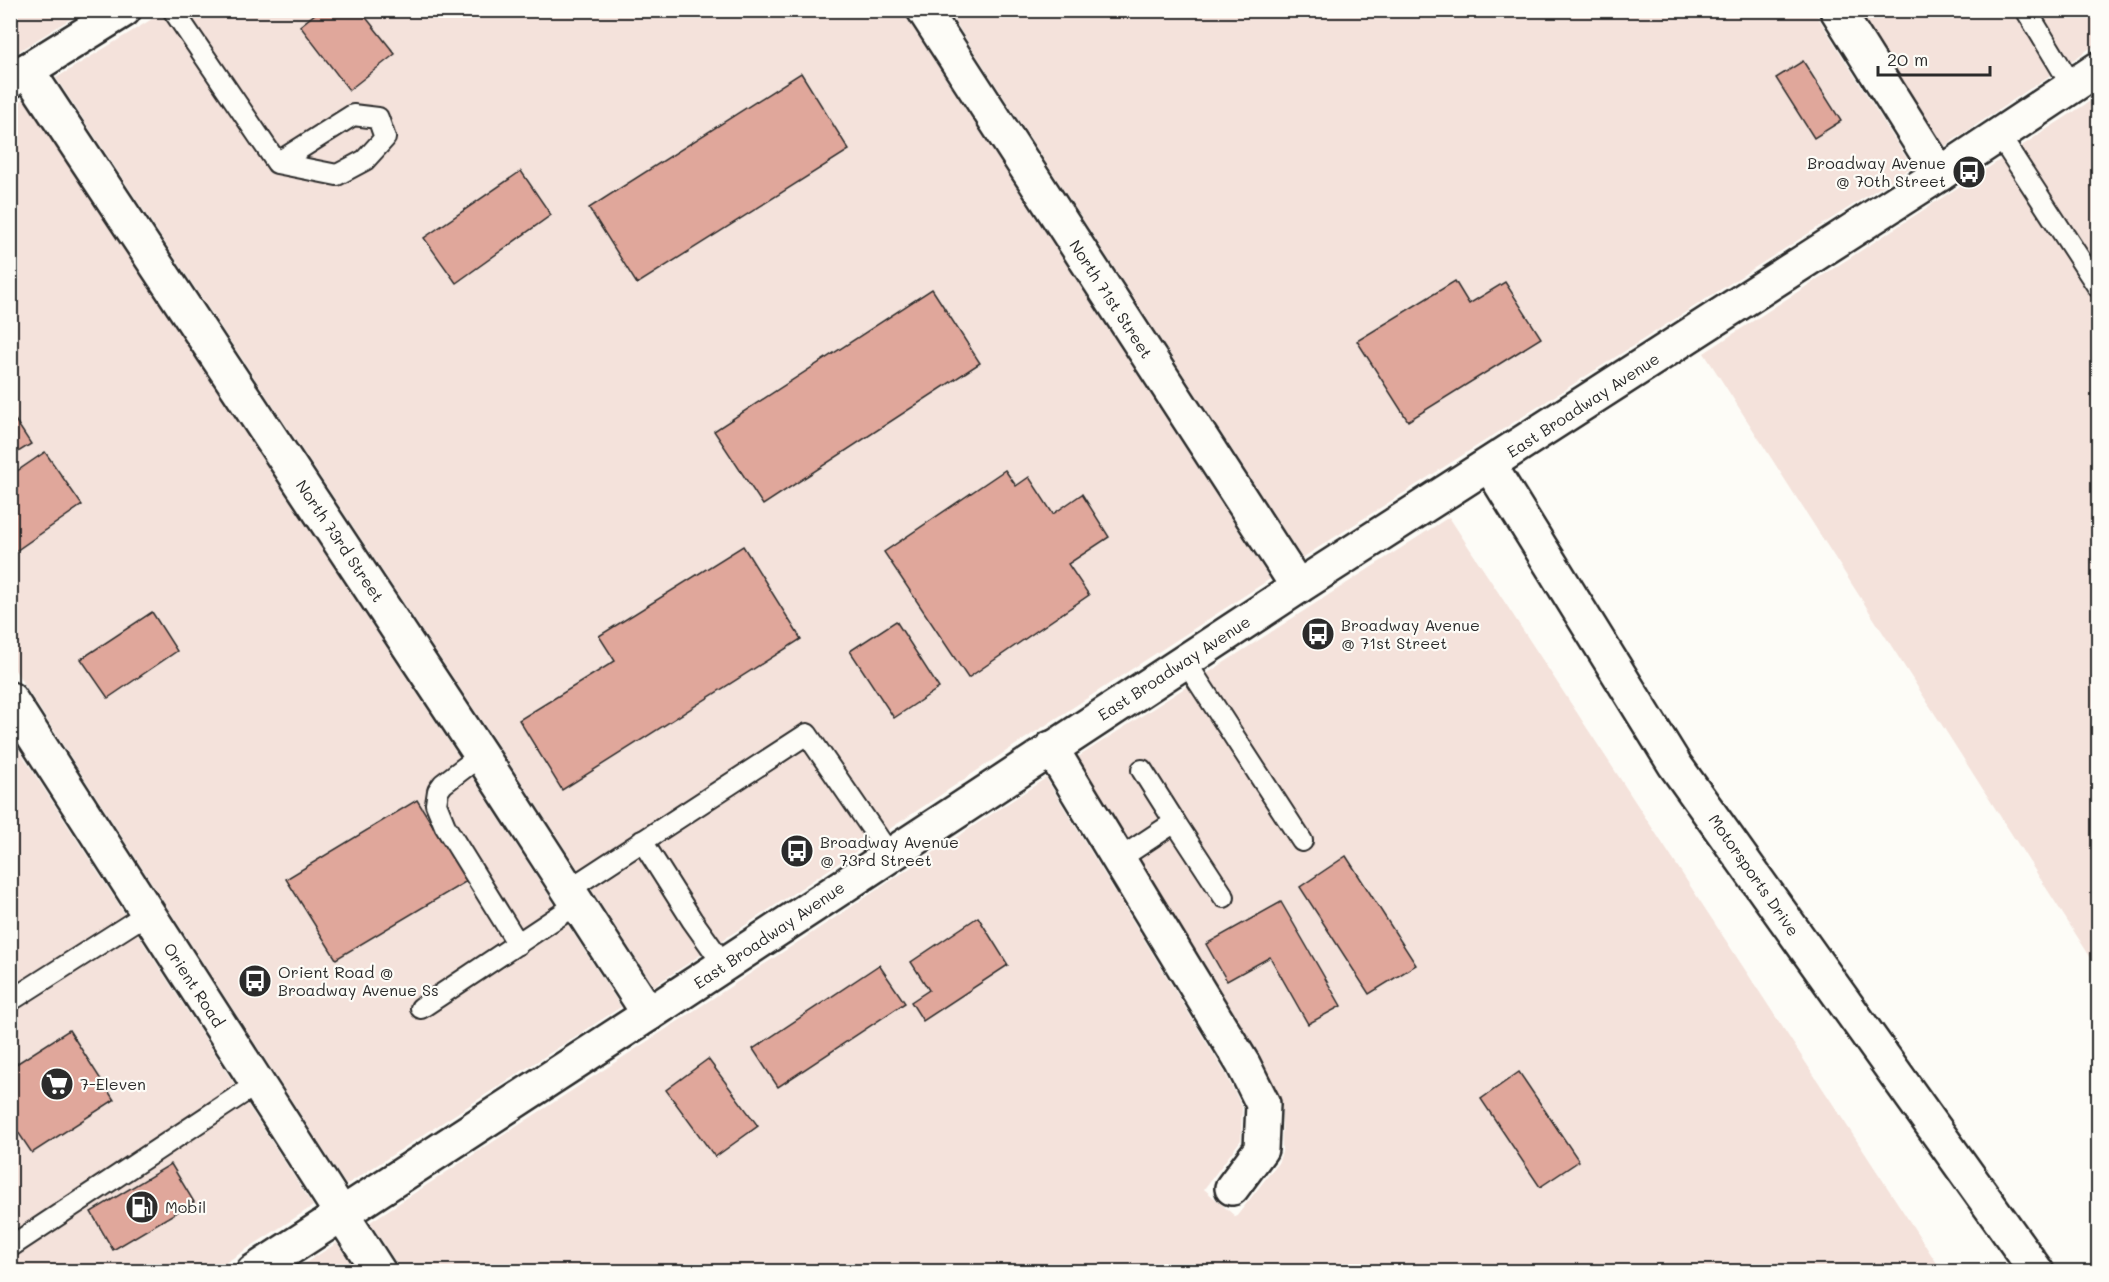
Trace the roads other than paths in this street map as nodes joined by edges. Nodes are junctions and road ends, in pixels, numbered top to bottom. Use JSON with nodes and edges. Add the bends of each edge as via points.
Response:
{"nodes":[{"id":1,"x":124,"y":10,"type":"edge"},
{"id":2,"x":173,"y":10,"type":"edge"},
{"id":3,"x":924,"y":10,"type":"edge"},
{"id":4,"x":1837,"y":10,"type":"edge"},
{"id":5,"x":2025,"y":11,"type":"edge"},
{"id":6,"x":19,"y":76,"type":"edge"},
{"id":7,"x":2085,"y":78,"type":"edge"},
{"id":8,"x":1999,"y":135,"type":"junction"},
{"id":9,"x":277,"y":164,"type":"junction"},
{"id":10,"x":1940,"y":174,"type":"junction"},
{"id":11,"x":2098,"y":287,"type":"edge"},
{"id":12,"x":1490,"y":466,"type":"junction"},
{"id":13,"x":1298,"y":587,"type":"junction"},
{"id":14,"x":1185,"y":661,"type":"junction"},
{"id":15,"x":10,"y":699,"type":"edge"},
{"id":16,"x":1051,"y":748,"type":"junction"},
{"id":17,"x":482,"y":755,"type":"junction"},
{"id":18,"x":1142,"y":770,"type":"dead end"},
{"id":19,"x":1175,"y":822,"type":"junction"},
{"id":20,"x":1302,"y":841,"type":"dead end"},
{"id":21,"x":642,"y":842,"type":"junction"},
{"id":22,"x":890,"y":855,"type":"junction"},
{"id":23,"x":1119,"y":860,"type":"junction"},
{"id":24,"x":573,"y":897,"type":"junction"},
{"id":25,"x":1224,"y":897,"type":"dead end"},
{"id":26,"x":148,"y":913,"type":"junction"},
{"id":27,"x":518,"y":944,"type":"junction"},
{"id":28,"x":724,"y":965,"type":"junction"},
{"id":29,"x":10,"y":1000,"type":"edge"},
{"id":30,"x":421,"y":1008,"type":"dead end"},
{"id":31,"x":649,"y":1014,"type":"junction"},
{"id":32,"x":258,"y":1083,"type":"junction"},
{"id":33,"x":1232,"y":1188,"type":"dead end"},
{"id":34,"x":341,"y":1214,"type":"junction"},
{"id":35,"x":10,"y":1247,"type":"edge"},
{"id":36,"x":253,"y":1272,"type":"edge"},
{"id":37,"x":379,"y":1272,"type":"edge"},
{"id":38,"x":2037,"y":1272,"type":"edge"}],
"edges":[{"from":1,"to":6,"type":"street"},
{"from":2,"to":9,"type":"lane"},
{"from":3,"to":13,"type":"street","name":"North 71st Street"},
{"from":4,"to":10,"type":"street"},
{"from":5,"to":7,"type":"lane"},
{"from":6,"to":17,"type":"street","name":"North 73rd Street"},
{"from":7,"to":8,"type":"street","name":"East Broadway Avenue"},
{"from":8,"to":10,"type":"street","name":"East Broadway Avenue"},
{"from":8,"to":11,"type":"lane"},
{"from":9,"to":9,"type":"lane","via":[[337,175],[365,160],[385,138],[378,118],[352,115]]},
{"from":10,"to":12,"type":"street","name":"East Broadway Avenue"},
{"from":12,"to":13,"type":"street","name":"East Broadway Avenue"},
{"from":12,"to":38,"type":"street","name":"Motorsports Drive","via":[[1675,765]]},
{"from":13,"to":14,"type":"street","name":"East Broadway Avenue"},
{"from":14,"to":16,"type":"street","name":"East Broadway Avenue"},
{"from":14,"to":20,"type":"lane"},
{"from":15,"to":26,"type":"street","name":"Orient Road"},
{"from":16,"to":22,"type":"street","name":"East Broadway Avenue"},
{"from":16,"to":23,"type":"street"},
{"from":17,"to":24,"type":"street","name":"North 73rd Street"},
{"from":17,"to":27,"type":"lane","via":[[443,784],[436,804],[445,826]]},
{"from":18,"to":19,"type":"lane"},
{"from":19,"to":23,"type":"lane"},
{"from":19,"to":25,"type":"lane"},
{"from":21,"to":22,"type":"lane","via":[[807,734]]},
{"from":21,"to":24,"type":"lane"},
{"from":21,"to":28,"type":"lane"},
{"from":22,"to":28,"type":"street","name":"East Broadway Avenue"},
{"from":23,"to":33,"type":"street","via":[[1243,1064],[1263,1104],[1261,1149]]},
{"from":24,"to":27,"type":"lane"},
{"from":24,"to":31,"type":"street","name":"North 73rd Street"},
{"from":26,"to":29,"type":"lane"},
{"from":26,"to":32,"type":"street","name":"Orient Road"},
{"from":27,"to":30,"type":"lane"},
{"from":28,"to":31,"type":"street","name":"East Broadway Avenue"},
{"from":31,"to":34,"type":"street","name":"East Broadway Avenue"},
{"from":32,"to":34,"type":"street","name":"Orient Road"},
{"from":32,"to":35,"type":"lane"},
{"from":34,"to":36,"type":"street","name":"East Broadway Avenue"},
{"from":34,"to":37,"type":"street","name":"Orient Road"}]}
